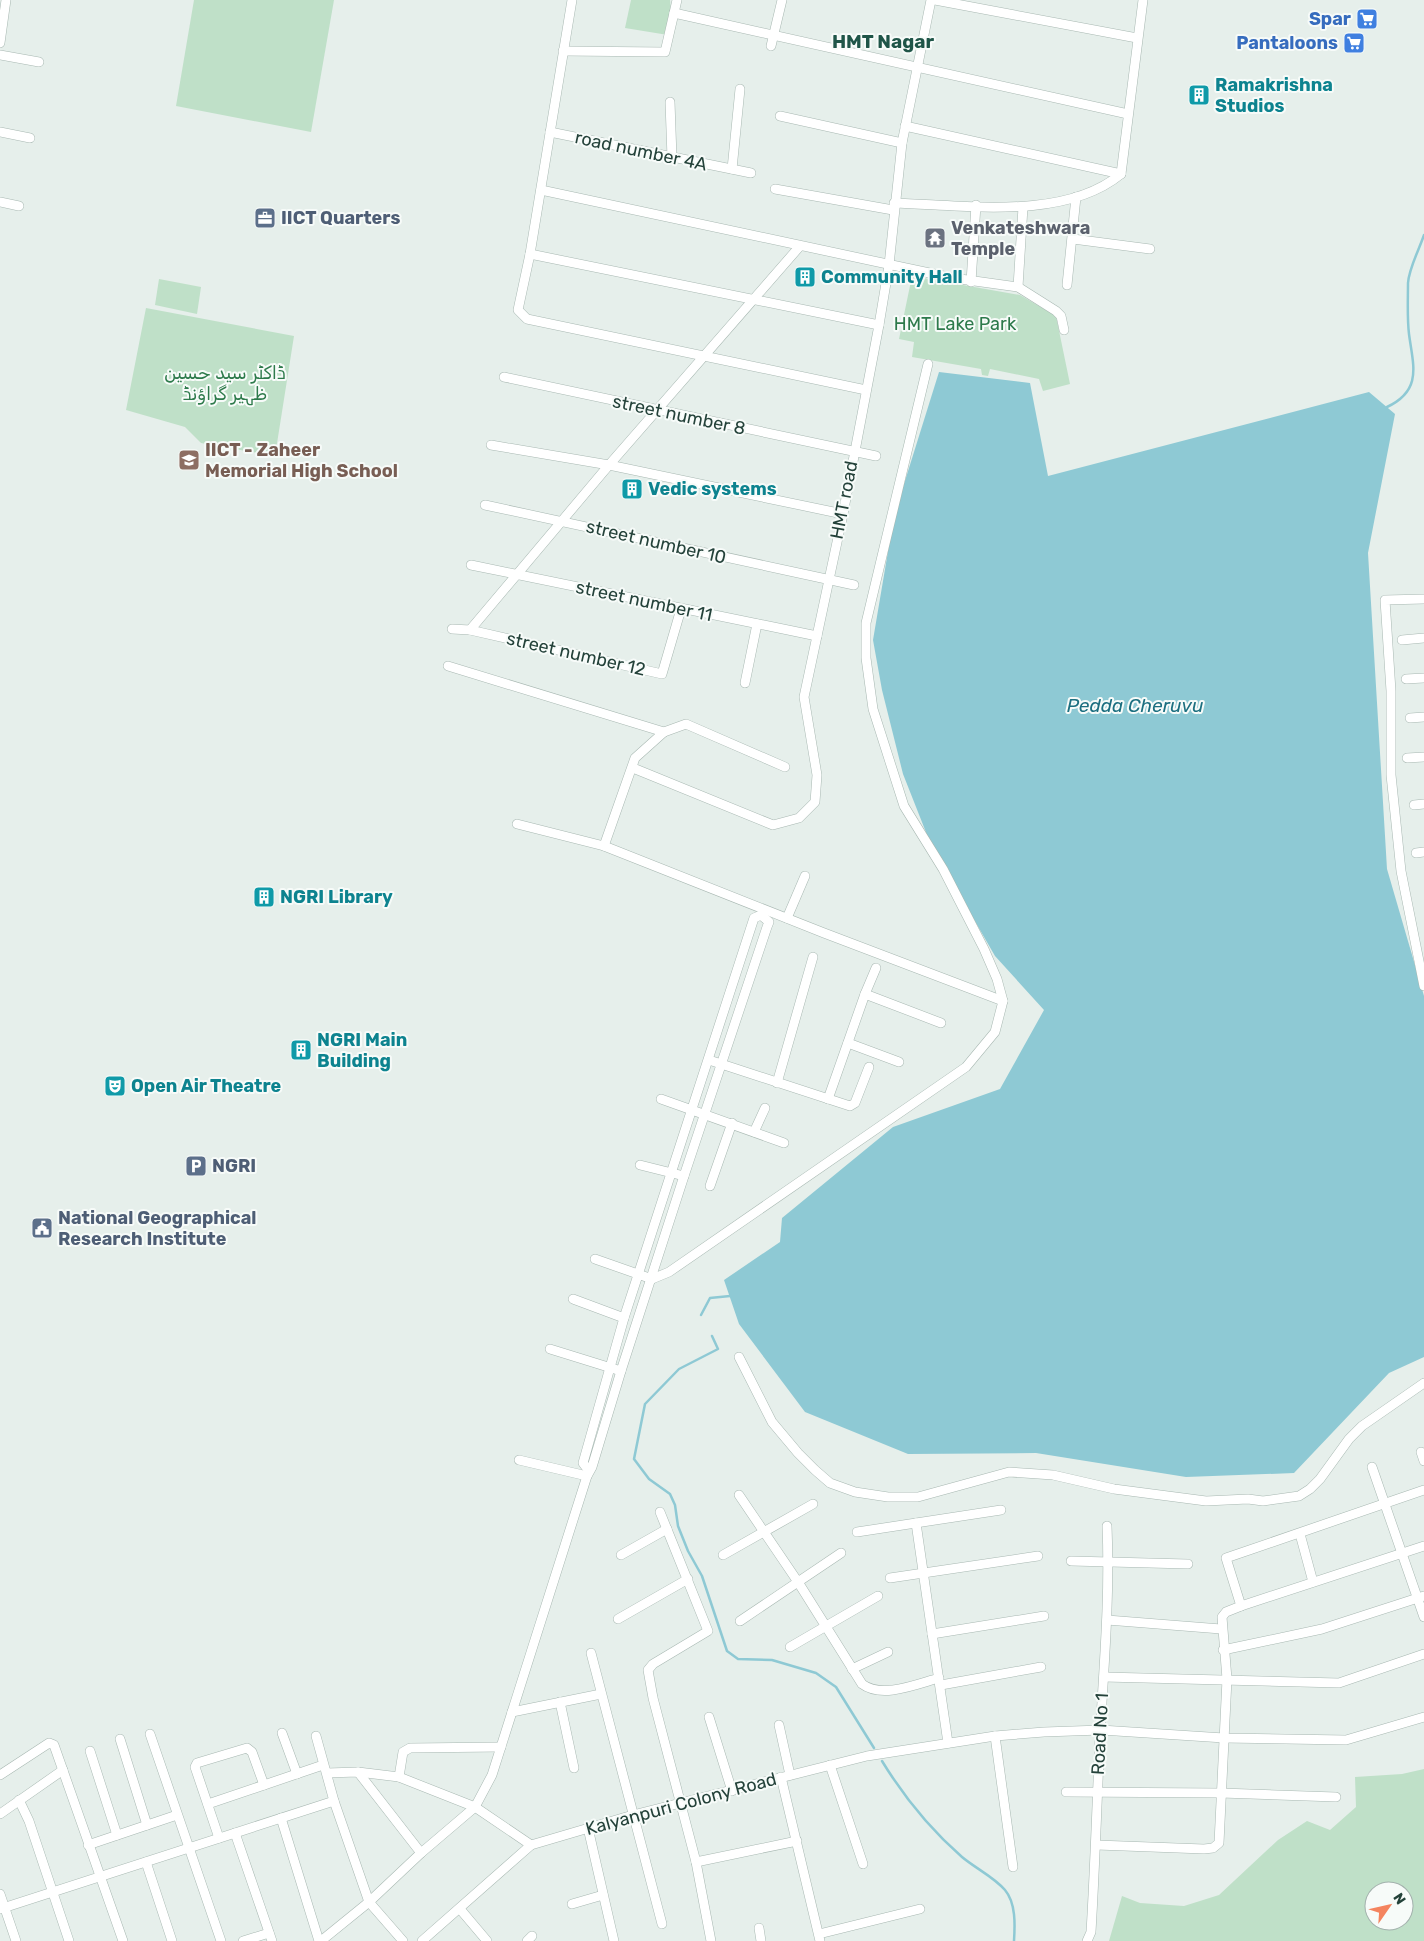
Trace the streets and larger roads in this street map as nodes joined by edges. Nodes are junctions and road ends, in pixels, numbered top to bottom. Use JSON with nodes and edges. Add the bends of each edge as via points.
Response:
{"nodes":[{"id":1,"x":6,"y":0,"type":"edge"},
{"id":2,"x":572,"y":0,"type":"edge"},
{"id":3,"x":677,"y":0,"type":"edge"},
{"id":4,"x":782,"y":0,"type":"edge"},
{"id":5,"x":931,"y":0,"type":"edge"},
{"id":6,"x":936,"y":0,"type":"edge"},
{"id":7,"x":1142,"y":0,"type":"edge"},
{"id":8,"x":674,"y":13,"type":"junction"},
{"id":9,"x":774,"y":35,"type":"junction"},
{"id":10,"x":1137,"y":38,"type":"junction"},
{"id":11,"x":0,"y":43,"type":"edge"},
{"id":12,"x":771,"y":46,"type":"dead end"},
{"id":13,"x":563,"y":51,"type":"junction"},
{"id":14,"x":0,"y":55,"type":"edge"},
{"id":15,"x":39,"y":62,"type":"dead end"},
{"id":16,"x":918,"y":68,"type":"junction"},
{"id":17,"x":740,"y":88,"type":"dead end"},
{"id":18,"x":670,"y":102,"type":"dead end"},
{"id":19,"x":1128,"y":114,"type":"junction"},
{"id":20,"x":780,"y":116,"type":"dead end"},
{"id":21,"x":905,"y":126,"type":"junction"},
{"id":22,"x":0,"y":132,"type":"edge"},
{"id":23,"x":550,"y":132,"type":"junction"},
{"id":24,"x":30,"y":138,"type":"dead end"},
{"id":25,"x":902,"y":143,"type":"junction"},
{"id":26,"x":672,"y":158,"type":"junction"},
{"id":27,"x":732,"y":169,"type":"junction"},
{"id":28,"x":751,"y":173,"type":"dead end"},
{"id":29,"x":1121,"y":174,"type":"junction"},
{"id":30,"x":775,"y":189,"type":"dead end"},
{"id":31,"x":541,"y":190,"type":"junction"},
{"id":32,"x":1076,"y":197,"type":"junction"},
{"id":33,"x":0,"y":202,"type":"edge"},
{"id":34,"x":19,"y":206,"type":"dead end"},
{"id":35,"x":976,"y":206,"type":"junction"},
{"id":36,"x":894,"y":207,"type":"junction"},
{"id":37,"x":1023,"y":207,"type":"junction"},
{"id":38,"x":1073,"y":239,"type":"junction"},
{"id":39,"x":800,"y":246,"type":"junction"},
{"id":40,"x":1150,"y":249,"type":"dead end"},
{"id":41,"x":530,"y":254,"type":"junction"},
{"id":42,"x":889,"y":265,"type":"junction"},
{"id":43,"x":972,"y":282,"type":"junction"},
{"id":44,"x":1067,"y":285,"type":"dead end"},
{"id":45,"x":1018,"y":287,"type":"junction"},
{"id":46,"x":755,"y":299,"type":"junction"},
{"id":47,"x":879,"y":325,"type":"junction"},
{"id":48,"x":1064,"y":330,"type":"dead end"},
{"id":49,"x":704,"y":355,"type":"junction"},
{"id":50,"x":928,"y":364,"type":"dead end"},
{"id":51,"x":504,"y":377,"type":"dead end"},
{"id":52,"x":866,"y":390,"type":"junction"},
{"id":53,"x":658,"y":411,"type":"junction"},
{"id":54,"x":491,"y":445,"type":"dead end"},
{"id":55,"x":853,"y":451,"type":"junction"},
{"id":56,"x":876,"y":456,"type":"dead end"},
{"id":57,"x":609,"y":465,"type":"junction"},
{"id":58,"x":484,"y":505,"type":"dead end"},
{"id":59,"x":843,"y":514,"type":"junction"},
{"id":60,"x":563,"y":521,"type":"junction"},
{"id":61,"x":471,"y":565,"type":"dead end"},
{"id":62,"x":517,"y":574,"type":"junction"},
{"id":63,"x":828,"y":580,"type":"junction"},
{"id":64,"x":854,"y":585,"type":"dead end"},
{"id":65,"x":1424,"y":599,"type":"edge"},
{"id":66,"x":681,"y":609,"type":"junction"},
{"id":67,"x":757,"y":624,"type":"junction"},
{"id":68,"x":452,"y":629,"type":"dead end"},
{"id":69,"x":470,"y":630,"type":"junction"},
{"id":70,"x":816,"y":636,"type":"junction"},
{"id":71,"x":1424,"y":638,"type":"edge"},
{"id":72,"x":1402,"y":640,"type":"dead end"},
{"id":73,"x":448,"y":666,"type":"dead end"},
{"id":74,"x":1424,"y":678,"type":"edge"},
{"id":75,"x":1406,"y":679,"type":"dead end"},
{"id":76,"x":745,"y":683,"type":"dead end"},
{"id":77,"x":1424,"y":717,"type":"edge"},
{"id":78,"x":1410,"y":718,"type":"dead end"},
{"id":79,"x":664,"y":732,"type":"junction"},
{"id":80,"x":1424,"y":757,"type":"edge"},
{"id":81,"x":1407,"y":758,"type":"dead end"},
{"id":82,"x":633,"y":768,"type":"junction"},
{"id":83,"x":785,"y":768,"type":"dead end"},
{"id":84,"x":517,"y":824,"type":"dead end"},
{"id":85,"x":604,"y":846,"type":"junction"},
{"id":86,"x":805,"y":876,"type":"dead end"},
{"id":87,"x":787,"y":918,"type":"junction"},
{"id":88,"x":813,"y":957,"type":"dead end"},
{"id":89,"x":740,"y":964,"type":"junction"},
{"id":90,"x":876,"y":968,"type":"dead end"},
{"id":91,"x":754,"y":969,"type":"junction"},
{"id":92,"x":1424,"y":986,"type":"edge"},
{"id":93,"x":865,"y":994,"type":"junction"},
{"id":94,"x":1003,"y":1001,"type":"junction"},
{"id":95,"x":942,"y":1023,"type":"dead end"},
{"id":96,"x":848,"y":1043,"type":"junction"},
{"id":97,"x":709,"y":1060,"type":"junction"},
{"id":98,"x":899,"y":1062,"type":"dead end"},
{"id":99,"x":723,"y":1064,"type":"junction"},
{"id":100,"x":869,"y":1067,"type":"dead end"},
{"id":101,"x":777,"y":1083,"type":"junction"},
{"id":102,"x":661,"y":1099,"type":"dead end"},
{"id":103,"x":828,"y":1099,"type":"junction"},
{"id":104,"x":765,"y":1108,"type":"dead end"},
{"id":105,"x":691,"y":1110,"type":"junction"},
{"id":106,"x":705,"y":1114,"type":"junction"},
{"id":107,"x":732,"y":1123,"type":"junction"},
{"id":108,"x":754,"y":1132,"type":"junction"},
{"id":109,"x":784,"y":1143,"type":"dead end"},
{"id":110,"x":640,"y":1165,"type":"dead end"},
{"id":111,"x":670,"y":1173,"type":"junction"},
{"id":112,"x":684,"y":1176,"type":"junction"},
{"id":113,"x":710,"y":1186,"type":"dead end"},
{"id":114,"x":595,"y":1259,"type":"dead end"},
{"id":115,"x":638,"y":1274,"type":"junction"},
{"id":116,"x":652,"y":1279,"type":"junction"},
{"id":117,"x":573,"y":1299,"type":"dead end"},
{"id":118,"x":624,"y":1318,"type":"junction"},
{"id":119,"x":550,"y":1348,"type":"dead end"},
{"id":120,"x":739,"y":1357,"type":"dead end"},
{"id":121,"x":609,"y":1368,"type":"junction"},
{"id":122,"x":621,"y":1371,"type":"junction"},
{"id":123,"x":1424,"y":1383,"type":"edge"},
{"id":124,"x":1421,"y":1452,"type":"dead end"},
{"id":125,"x":519,"y":1460,"type":"dead end"},
{"id":126,"x":1424,"y":1461,"type":"edge"},
{"id":127,"x":1372,"y":1467,"type":"dead end"},
{"id":128,"x":588,"y":1473,"type":"junction"},
{"id":129,"x":1424,"y":1490,"type":"edge"},
{"id":130,"x":739,"y":1494,"type":"dead end"},
{"id":131,"x":1386,"y":1503,"type":"junction"},
{"id":132,"x":813,"y":1504,"type":"dead end"},
{"id":133,"x":1001,"y":1510,"type":"dead end"},
{"id":134,"x":660,"y":1512,"type":"dead end"},
{"id":135,"x":916,"y":1523,"type":"junction"},
{"id":136,"x":1108,"y":1526,"type":"dead end"},
{"id":137,"x":666,"y":1529,"type":"junction"},
{"id":138,"x":764,"y":1531,"type":"junction"},
{"id":139,"x":857,"y":1532,"type":"dead end"},
{"id":140,"x":1300,"y":1534,"type":"junction"},
{"id":141,"x":1424,"y":1546,"type":"edge"},
{"id":142,"x":841,"y":1553,"type":"dead end"},
{"id":143,"x":723,"y":1554,"type":"dead end"},
{"id":144,"x":1402,"y":1554,"type":"junction"},
{"id":145,"x":621,"y":1555,"type":"dead end"},
{"id":146,"x":1038,"y":1556,"type":"dead end"},
{"id":147,"x":1071,"y":1561,"type":"dead end"},
{"id":148,"x":1109,"y":1564,"type":"junction"},
{"id":149,"x":1188,"y":1564,"type":"dead end"},
{"id":150,"x":923,"y":1572,"type":"junction"},
{"id":151,"x":890,"y":1578,"type":"dead end"},
{"id":152,"x":688,"y":1579,"type":"junction"},
{"id":153,"x":798,"y":1582,"type":"junction"},
{"id":154,"x":1313,"y":1582,"type":"junction"},
{"id":155,"x":878,"y":1596,"type":"dead end"},
{"id":156,"x":1420,"y":1597,"type":"edge"},
{"id":157,"x":1241,"y":1606,"type":"junction"},
{"id":158,"x":1044,"y":1616,"type":"dead end"},
{"id":159,"x":1424,"y":1617,"type":"edge"},
{"id":160,"x":618,"y":1619,"type":"dead end"},
{"id":161,"x":1107,"y":1620,"type":"junction"},
{"id":162,"x":740,"y":1621,"type":"dead end"},
{"id":163,"x":826,"y":1627,"type":"junction"},
{"id":164,"x":1221,"y":1629,"type":"junction"},
{"id":165,"x":932,"y":1634,"type":"junction"},
{"id":166,"x":790,"y":1647,"type":"dead end"},
{"id":167,"x":1223,"y":1650,"type":"junction"},
{"id":168,"x":888,"y":1652,"type":"dead end"},
{"id":169,"x":591,"y":1653,"type":"dead end"},
{"id":170,"x":1424,"y":1654,"type":"edge"},
{"id":171,"x":1041,"y":1667,"type":"dead end"},
{"id":172,"x":852,"y":1669,"type":"junction"},
{"id":173,"x":1104,"y":1677,"type":"junction"},
{"id":174,"x":1227,"y":1679,"type":"junction"},
{"id":175,"x":940,"y":1682,"type":"junction"},
{"id":176,"x":601,"y":1694,"type":"junction"},
{"id":177,"x":560,"y":1702,"type":"junction"},
{"id":178,"x":512,"y":1712,"type":"junction"},
{"id":179,"x":709,"y":1717,"type":"dead end"},
{"id":180,"x":1424,"y":1717,"type":"edge"},
{"id":181,"x":779,"y":1725,"type":"dead end"},
{"id":182,"x":1101,"y":1730,"type":"junction"},
{"id":183,"x":150,"y":1734,"type":"dead end"},
{"id":184,"x":282,"y":1734,"type":"dead end"},
{"id":185,"x":316,"y":1736,"type":"dead end"},
{"id":186,"x":995,"y":1736,"type":"junction"},
{"id":187,"x":1224,"y":1738,"type":"junction"},
{"id":188,"x":120,"y":1739,"type":"dead end"},
{"id":189,"x":948,"y":1743,"type":"junction"},
{"id":190,"x":501,"y":1746,"type":"junction"},
{"id":191,"x":90,"y":1751,"type":"dead end"},
{"id":192,"x":830,"y":1765,"type":"junction"},
{"id":193,"x":574,"y":1768,"type":"dead end"},
{"id":194,"x":325,"y":1769,"type":"junction"},
{"id":195,"x":63,"y":1770,"type":"junction"},
{"id":196,"x":358,"y":1772,"type":"junction"},
{"id":197,"x":297,"y":1774,"type":"junction"},
{"id":198,"x":0,"y":1775,"type":"edge"},
{"id":199,"x":786,"y":1776,"type":"junction"},
{"id":200,"x":399,"y":1777,"type":"junction"},
{"id":201,"x":264,"y":1785,"type":"junction"},
{"id":202,"x":732,"y":1791,"type":"junction"},
{"id":203,"x":1066,"y":1792,"type":"dead end"},
{"id":204,"x":1097,"y":1792,"type":"junction"},
{"id":205,"x":1221,"y":1793,"type":"junction"},
{"id":206,"x":1336,"y":1797,"type":"dead end"},
{"id":207,"x":19,"y":1800,"type":"junction"},
{"id":208,"x":334,"y":1801,"type":"junction"},
{"id":209,"x":208,"y":1804,"type":"junction"},
{"id":210,"x":680,"y":1805,"type":"junction"},
{"id":211,"x":475,"y":1807,"type":"junction"},
{"id":212,"x":0,"y":1814,"type":"edge"},
{"id":213,"x":177,"y":1815,"type":"junction"},
{"id":214,"x":633,"y":1815,"type":"junction"},
{"id":215,"x":281,"y":1818,"type":"junction"},
{"id":216,"x":147,"y":1825,"type":"junction"},
{"id":217,"x":588,"y":1828,"type":"junction"},
{"id":218,"x":235,"y":1833,"type":"junction"},
{"id":219,"x":117,"y":1835,"type":"junction"},
{"id":220,"x":219,"y":1838,"type":"junction"},
{"id":221,"x":797,"y":1841,"type":"junction"},
{"id":222,"x":88,"y":1845,"type":"junction"},
{"id":223,"x":531,"y":1845,"type":"junction"},
{"id":224,"x":1097,"y":1845,"type":"junction"},
{"id":225,"x":190,"y":1847,"type":"junction"},
{"id":226,"x":421,"y":1853,"type":"junction"},
{"id":227,"x":146,"y":1862,"type":"junction"},
{"id":228,"x":696,"y":1862,"type":"junction"},
{"id":229,"x":863,"y":1864,"type":"dead end"},
{"id":230,"x":1013,"y":1867,"type":"dead end"},
{"id":231,"x":100,"y":1876,"type":"junction"},
{"id":232,"x":53,"y":1892,"type":"junction"},
{"id":233,"x":0,"y":1894,"type":"edge"},
{"id":234,"x":603,"y":1894,"type":"junction"},
{"id":235,"x":369,"y":1902,"type":"junction"},
{"id":236,"x":572,"y":1904,"type":"dead end"},
{"id":237,"x":2,"y":1908,"type":"edge"},
{"id":238,"x":460,"y":1909,"type":"junction"},
{"id":239,"x":920,"y":1909,"type":"dead end"},
{"id":240,"x":662,"y":1924,"type":"dead end"},
{"id":241,"x":759,"y":1928,"type":"dead end"},
{"id":242,"x":270,"y":1937,"type":"edge"},
{"id":243,"x":819,"y":1937,"type":"edge"},
{"id":244,"x":16,"y":1941,"type":"edge"},
{"id":245,"x":69,"y":1941,"type":"edge"},
{"id":246,"x":122,"y":1941,"type":"edge"},
{"id":247,"x":172,"y":1941,"type":"edge"},
{"id":248,"x":221,"y":1941,"type":"edge"},
{"id":249,"x":243,"y":1941,"type":"edge"},
{"id":250,"x":320,"y":1941,"type":"edge"},
{"id":251,"x":403,"y":1941,"type":"edge"},
{"id":252,"x":422,"y":1941,"type":"edge"},
{"id":253,"x":487,"y":1941,"type":"edge"},
{"id":254,"x":614,"y":1941,"type":"edge"},
{"id":255,"x":711,"y":1941,"type":"edge"},
{"id":256,"x":761,"y":1941,"type":"edge"},
{"id":257,"x":1087,"y":1941,"type":"edge"}],
"edges":[{"from":1,"to":11,"type":"street"},
{"from":2,"to":13,"type":"street"},
{"from":3,"to":8,"type":"street"},
{"from":4,"to":9,"type":"street"},
{"from":5,"to":16,"type":"street","name":"HMT road"},
{"from":6,"to":10,"type":"street"},
{"from":7,"to":10,"type":"street"},
{"from":8,"to":9,"type":"street"},
{"from":8,"to":13,"type":"street","via":[[664,52]]},
{"from":9,"to":12,"type":"street"},
{"from":9,"to":16,"type":"street"},
{"from":10,"to":19,"type":"street"},
{"from":13,"to":23,"type":"street"},
{"from":14,"to":15,"type":"street"},
{"from":16,"to":19,"type":"street"},
{"from":16,"to":21,"type":"street","name":"HMT road"},
{"from":17,"to":27,"type":"street"},
{"from":18,"to":26,"type":"street"},
{"from":19,"to":29,"type":"street"},
{"from":20,"to":25,"type":"street"},
{"from":21,"to":25,"type":"street","name":"HMT road"},
{"from":21,"to":29,"type":"street"},
{"from":22,"to":24,"type":"street"},
{"from":23,"to":26,"type":"street","name":"road number 4A"},
{"from":23,"to":31,"type":"street"},
{"from":25,"to":36,"type":"street","name":"HMT road"},
{"from":26,"to":27,"type":"street","name":"road number 4A"},
{"from":27,"to":28,"type":"street","name":"road number 4A"},
{"from":29,"to":32,"type":"street","via":[[1107,186]]},
{"from":30,"to":36,"type":"street"},
{"from":31,"to":39,"type":"street"},
{"from":31,"to":41,"type":"street"},
{"from":32,"to":37,"type":"street"},
{"from":32,"to":38,"type":"street"},
{"from":33,"to":34,"type":"street"},
{"from":35,"to":36,"type":"street"},
{"from":35,"to":37,"type":"street"},
{"from":35,"to":43,"type":"street"},
{"from":36,"to":42,"type":"street","name":"HMT road"},
{"from":37,"to":45,"type":"street"},
{"from":38,"to":40,"type":"street"},
{"from":38,"to":44,"type":"street"},
{"from":39,"to":42,"type":"street"},
{"from":39,"to":46,"type":"street"},
{"from":41,"to":46,"type":"street"},
{"from":41,"to":49,"type":"street","via":[[518,310],[527,319]]},
{"from":42,"to":43,"type":"street"},
{"from":42,"to":47,"type":"street","name":"HMT road"},
{"from":43,"to":45,"type":"street"},
{"from":45,"to":48,"type":"street","via":[[1062,316]]},
{"from":46,"to":47,"type":"street"},
{"from":46,"to":49,"type":"street"},
{"from":47,"to":52,"type":"street","name":"HMT road"},
{"from":49,"to":52,"type":"street"},
{"from":49,"to":53,"type":"street"},
{"from":50,"to":94,"type":"street","via":[[866,623],[866,658],[873,709],[904,806],[943,869],[984,948]]},
{"from":51,"to":53,"type":"street","name":"street number 8"},
{"from":52,"to":55,"type":"street","name":"HMT road"},
{"from":53,"to":55,"type":"street","name":"street number 8"},
{"from":53,"to":57,"type":"street"},
{"from":54,"to":57,"type":"street"},
{"from":55,"to":56,"type":"street","name":"street number 8"},
{"from":55,"to":59,"type":"street","name":"HMT road"},
{"from":57,"to":59,"type":"street"},
{"from":57,"to":60,"type":"street"},
{"from":58,"to":60,"type":"street","name":"street number 10"},
{"from":59,"to":63,"type":"street","name":"HMT road"},
{"from":60,"to":62,"type":"street"},
{"from":60,"to":63,"type":"street","name":"street number 10"},
{"from":61,"to":62,"type":"street","name":"street number 11"},
{"from":62,"to":66,"type":"street","name":"street number 11"},
{"from":62,"to":69,"type":"street"},
{"from":63,"to":64,"type":"street","name":"street number 10"},
{"from":63,"to":70,"type":"street","name":"HMT road"},
{"from":65,"to":92,"type":"street","via":[[1385,600],[1391,691],[1391,775],[1401,872]]},
{"from":66,"to":67,"type":"street","name":"street number 11"},
{"from":66,"to":69,"type":"street","name":"street number 12","via":[[662,674]]},
{"from":67,"to":70,"type":"street","name":"street number 11"},
{"from":67,"to":76,"type":"street"},
{"from":68,"to":69,"type":"street","name":"street number 12"},
{"from":70,"to":82,"type":"street","name":"HMT road","via":[[804,697],[817,775],[816,802],[799,818],[773,825]]},
{"from":71,"to":72,"type":"street"},
{"from":73,"to":79,"type":"street"},
{"from":74,"to":75,"type":"street"},
{"from":77,"to":78,"type":"street"},
{"from":79,"to":82,"type":"street","via":[[636,758]]},
{"from":79,"to":83,"type":"street","via":[[686,724]]},
{"from":80,"to":81,"type":"street"},
{"from":82,"to":85,"type":"street"},
{"from":84,"to":85,"type":"street"},
{"from":85,"to":87,"type":"street"},
{"from":86,"to":87,"type":"street"},
{"from":87,"to":94,"type":"street"},
{"from":88,"to":101,"type":"street"},
{"from":89,"to":91,"type":"street"},
{"from":89,"to":91,"type":"street","via":[[754,918],[761,915],[769,922]]},
{"from":89,"to":97,"type":"street"},
{"from":90,"to":93,"type":"street"},
{"from":91,"to":99,"type":"street"},
{"from":93,"to":95,"type":"street"},
{"from":93,"to":96,"type":"street"},
{"from":94,"to":116,"type":"street","via":[[995,1032],[966,1067],[692,1258]]},
{"from":96,"to":98,"type":"street"},
{"from":96,"to":103,"type":"street"},
{"from":97,"to":99,"type":"street"},
{"from":97,"to":105,"type":"street"},
{"from":99,"to":101,"type":"street"},
{"from":99,"to":106,"type":"street"},
{"from":100,"to":103,"type":"street","via":[[853,1106]]},
{"from":101,"to":103,"type":"street"},
{"from":102,"to":105,"type":"street"},
{"from":104,"to":108,"type":"street"},
{"from":105,"to":106,"type":"street"},
{"from":105,"to":111,"type":"street"},
{"from":106,"to":107,"type":"street"},
{"from":106,"to":112,"type":"street"},
{"from":107,"to":108,"type":"street"},
{"from":107,"to":113,"type":"street"},
{"from":108,"to":109,"type":"street"},
{"from":110,"to":111,"type":"street"},
{"from":111,"to":112,"type":"street"},
{"from":111,"to":115,"type":"street"},
{"from":112,"to":116,"type":"street"},
{"from":114,"to":115,"type":"street"},
{"from":115,"to":116,"type":"street"},
{"from":115,"to":118,"type":"street"},
{"from":116,"to":122,"type":"street"},
{"from":117,"to":118,"type":"street"},
{"from":118,"to":121,"type":"street"},
{"from":119,"to":121,"type":"street"},
{"from":120,"to":123,"type":"street","via":[[772,1422],[815,1470],[830,1483],[855,1492],[888,1497],[918,1497],[1010,1472],[1052,1475],[1114,1489],[1206,1501],[1248,1499],[1262,1502],[1299,1496],[1320,1479],[1362,1426]]},
{"from":121,"to":122,"type":"street"},
{"from":121,"to":128,"type":"street","via":[[583,1463]]},
{"from":122,"to":128,"type":"street"},
{"from":124,"to":126,"type":"street"},
{"from":125,"to":128,"type":"street"},
{"from":127,"to":131,"type":"street"},
{"from":128,"to":178,"type":"street"},
{"from":129,"to":131,"type":"street"},
{"from":130,"to":138,"type":"street"},
{"from":131,"to":140,"type":"street"},
{"from":131,"to":144,"type":"street"},
{"from":132,"to":138,"type":"street"},
{"from":133,"to":135,"type":"street"},
{"from":134,"to":137,"type":"street"},
{"from":135,"to":139,"type":"street"},
{"from":135,"to":150,"type":"street"},
{"from":136,"to":148,"type":"street","name":"Road No 1"},
{"from":137,"to":145,"type":"street"},
{"from":137,"to":152,"type":"street"},
{"from":138,"to":143,"type":"street"},
{"from":138,"to":153,"type":"street"},
{"from":140,"to":154,"type":"street"},
{"from":140,"to":157,"type":"street","via":[[1226,1558]]},
{"from":141,"to":144,"type":"street"},
{"from":142,"to":153,"type":"street"},
{"from":144,"to":154,"type":"street"},
{"from":144,"to":156,"type":"street"},
{"from":146,"to":150,"type":"street"},
{"from":147,"to":148,"type":"street"},
{"from":148,"to":149,"type":"street"},
{"from":148,"to":161,"type":"street","name":"Road No 1"},
{"from":150,"to":151,"type":"street"},
{"from":150,"to":165,"type":"street"},
{"from":152,"to":160,"type":"street"},
{"from":152,"to":210,"type":"street","via":[[708,1631],[648,1670]]},
{"from":153,"to":162,"type":"street"},
{"from":153,"to":163,"type":"street"},
{"from":154,"to":157,"type":"street"},
{"from":155,"to":163,"type":"street"},
{"from":156,"to":159,"type":"street"},
{"from":156,"to":167,"type":"street","via":[[1322,1629]]},
{"from":157,"to":164,"type":"street","via":[[1226,1612]]},
{"from":158,"to":165,"type":"street"},
{"from":161,"to":164,"type":"street"},
{"from":161,"to":173,"type":"street","name":"Road No 1"},
{"from":163,"to":166,"type":"street"},
{"from":163,"to":172,"type":"street"},
{"from":164,"to":167,"type":"street"},
{"from":165,"to":175,"type":"street"},
{"from":167,"to":174,"type":"street"},
{"from":168,"to":172,"type":"street"},
{"from":169,"to":176,"type":"street"},
{"from":170,"to":174,"type":"street","via":[[1339,1683]]},
{"from":171,"to":175,"type":"street"},
{"from":172,"to":175,"type":"street","via":[[870,1691]]},
{"from":173,"to":174,"type":"street"},
{"from":173,"to":182,"type":"street","name":"Road No 1"},
{"from":174,"to":187,"type":"street"},
{"from":175,"to":189,"type":"street"},
{"from":176,"to":177,"type":"street"},
{"from":176,"to":214,"type":"street"},
{"from":177,"to":178,"type":"street"},
{"from":177,"to":193,"type":"street"},
{"from":178,"to":190,"type":"street"},
{"from":179,"to":202,"type":"street"},
{"from":180,"to":187,"type":"street","name":"Kalyanpuri Colony Road","via":[[1346,1740]]},
{"from":181,"to":199,"type":"street"},
{"from":182,"to":186,"type":"street","name":"Kalyanpuri Colony Road"},
{"from":182,"to":187,"type":"street","name":"Kalyanpuri Colony Road"},
{"from":182,"to":204,"type":"street","name":"Road No 1"},
{"from":183,"to":213,"type":"street"},
{"from":184,"to":197,"type":"street"},
{"from":185,"to":194,"type":"street"},
{"from":186,"to":189,"type":"street","name":"Kalyanpuri Colony Road"},
{"from":186,"to":230,"type":"street"},
{"from":187,"to":205,"type":"street"},
{"from":188,"to":216,"type":"street"},
{"from":189,"to":192,"type":"street","name":"Kalyanpuri Colony Road"},
{"from":190,"to":200,"type":"street","via":[[410,1748],[403,1752]]},
{"from":190,"to":211,"type":"street","via":[[492,1775]]},
{"from":191,"to":219,"type":"street"},
{"from":192,"to":199,"type":"street","name":"Kalyanpuri Colony Road"},
{"from":192,"to":229,"type":"street"},
{"from":194,"to":196,"type":"street"},
{"from":194,"to":197,"type":"street"},
{"from":194,"to":208,"type":"street"},
{"from":195,"to":198,"type":"street","via":[[51,1743]]},
{"from":195,"to":207,"type":"street"},
{"from":195,"to":222,"type":"street"},
{"from":196,"to":200,"type":"street"},
{"from":196,"to":226,"type":"street"},
{"from":197,"to":201,"type":"street"},
{"from":199,"to":202,"type":"street","name":"Kalyanpuri Colony Road"},
{"from":199,"to":221,"type":"street"},
{"from":200,"to":211,"type":"street"},
{"from":201,"to":209,"type":"street"},
{"from":201,"to":209,"type":"street","via":[[252,1752],[247,1748],[200,1762],[195,1767]]},
{"from":202,"to":210,"type":"street","name":"Kalyanpuri Colony Road"},
{"from":203,"to":204,"type":"street"},
{"from":204,"to":205,"type":"street"},
{"from":204,"to":224,"type":"street","name":"Road No 1"},
{"from":205,"to":206,"type":"street"},
{"from":205,"to":224,"type":"street","via":[[1219,1843],[1213,1848]]},
{"from":207,"to":212,"type":"street"},
{"from":207,"to":232,"type":"street"},
{"from":208,"to":215,"type":"street"},
{"from":208,"to":235,"type":"street"},
{"from":209,"to":220,"type":"street"},
{"from":210,"to":214,"type":"street","name":"Kalyanpuri Colony Road"},
{"from":210,"to":228,"type":"street"},
{"from":211,"to":223,"type":"street"},
{"from":211,"to":226,"type":"street"},
{"from":213,"to":216,"type":"street"},
{"from":213,"to":225,"type":"street"},
{"from":214,"to":217,"type":"street","name":"Kalyanpuri Colony Road"},
{"from":214,"to":240,"type":"street"},
{"from":215,"to":218,"type":"street"},
{"from":215,"to":250,"type":"street"},
{"from":216,"to":219,"type":"street"},
{"from":217,"to":223,"type":"street","name":"Kalyanpuri Colony Road"},
{"from":217,"to":234,"type":"street"},
{"from":218,"to":220,"type":"street"},
{"from":218,"to":242,"type":"street"},
{"from":219,"to":222,"type":"street"},
{"from":220,"to":225,"type":"street"},
{"from":221,"to":228,"type":"street"},
{"from":221,"to":243,"type":"street"},
{"from":222,"to":231,"type":"street"},
{"from":223,"to":238,"type":"street"},
{"from":224,"to":257,"type":"street","name":"Road No 1","via":[[1091,1932]]},
{"from":225,"to":227,"type":"street"},
{"from":225,"to":248,"type":"street"},
{"from":226,"to":235,"type":"street"},
{"from":227,"to":231,"type":"street"},
{"from":227,"to":247,"type":"street"},
{"from":228,"to":255,"type":"street"},
{"from":231,"to":232,"type":"street"},
{"from":231,"to":246,"type":"street"},
{"from":232,"to":237,"type":"street"},
{"from":232,"to":245,"type":"street"},
{"from":233,"to":237,"type":"street"},
{"from":234,"to":236,"type":"street"},
{"from":234,"to":254,"type":"street"},
{"from":235,"to":250,"type":"street"},
{"from":235,"to":251,"type":"street"},
{"from":237,"to":244,"type":"street"},
{"from":238,"to":252,"type":"street"},
{"from":238,"to":253,"type":"street"},
{"from":239,"to":243,"type":"street"},
{"from":241,"to":256,"type":"street"},
{"from":242,"to":249,"type":"street"}]}
